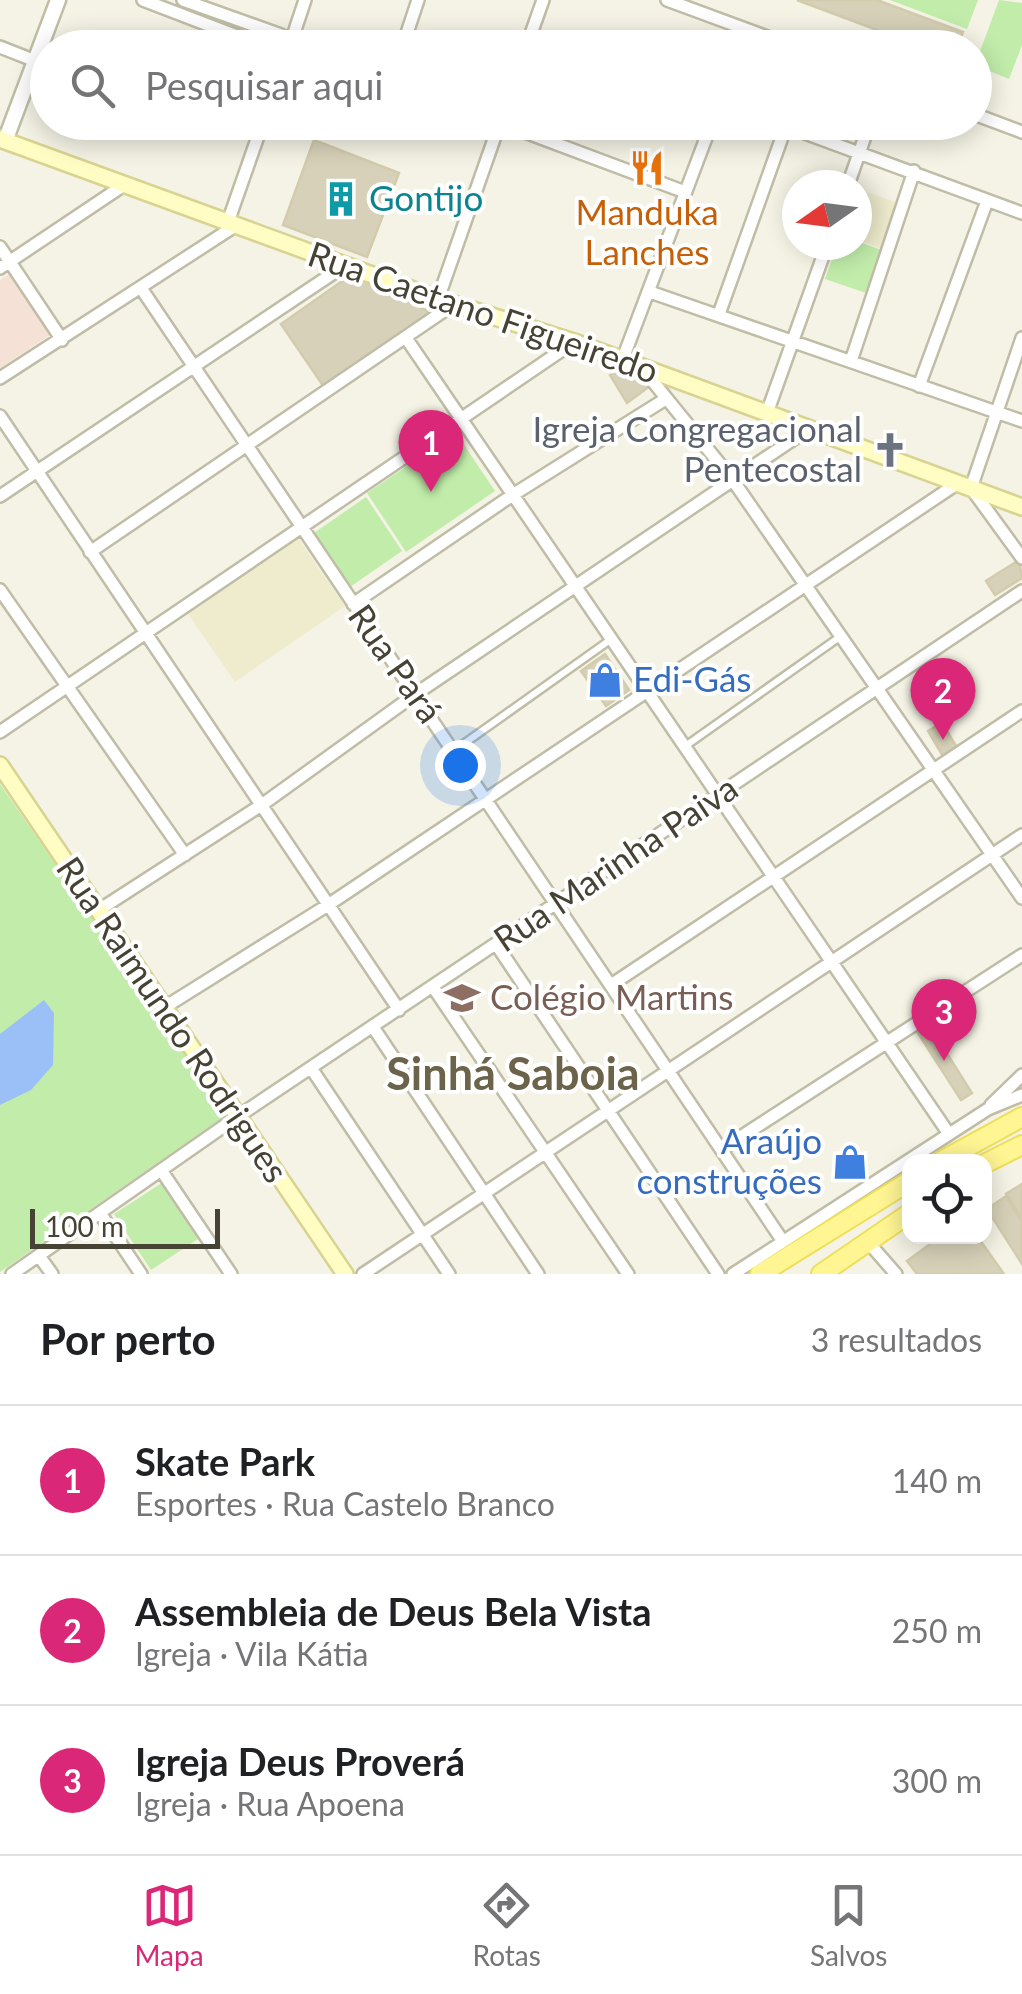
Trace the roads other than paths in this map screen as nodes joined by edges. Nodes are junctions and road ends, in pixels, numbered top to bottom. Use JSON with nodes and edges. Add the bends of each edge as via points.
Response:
{"nodes":[{"id":1,"x":58,"y":0,"type":"edge"},
{"id":2,"x":143,"y":0,"type":"edge"},
{"id":3,"x":183,"y":0,"type":"edge"},
{"id":4,"x":305,"y":0,"type":"edge"},
{"id":5,"x":418,"y":0,"type":"edge"},
{"id":6,"x":543,"y":0,"type":"edge"},
{"id":7,"x":667,"y":0,"type":"edge"},
{"id":8,"x":743,"y":28,"type":"joint"},
{"id":9,"x":46,"y":30,"type":"edge"},
{"id":10,"x":221,"y":30,"type":"edge"},
{"id":11,"x":265,"y":30,"type":"edge"},
{"id":12,"x":294,"y":30,"type":"edge"},
{"id":13,"x":408,"y":30,"type":"edge"},
{"id":14,"x":532,"y":30,"type":"edge"},
{"id":15,"x":748,"y":30,"type":"edge"},
{"id":16,"x":0,"y":48,"type":"edge"},
{"id":17,"x":30,"y":59,"type":"edge"},
{"id":18,"x":30,"y":68,"type":"edge"},
{"id":19,"x":992,"y":121,"type":"edge"},
{"id":20,"x":1022,"y":132,"type":"edge"},
{"id":21,"x":2,"y":140,"type":"edge"},
{"id":22,"x":258,"y":140,"type":"edge"},
{"id":23,"x":494,"y":140,"type":"edge"},
{"id":24,"x":545,"y":140,"type":"edge"},
{"id":25,"x":705,"y":140,"type":"edge"},
{"id":26,"x":775,"y":140,"type":"edge"},
{"id":27,"x":827,"y":140,"type":"edge"},
{"id":28,"x":863,"y":140,"type":"edge"},
{"id":29,"x":859,"y":151,"type":"junction"},
{"id":30,"x":853,"y":170,"type":"edge"},
{"id":31,"x":914,"y":170,"type":"junction"},
{"id":32,"x":124,"y":184,"type":"junction"},
{"id":33,"x":685,"y":192,"type":"junction"},
{"id":34,"x":987,"y":201,"type":"junction"},
{"id":35,"x":1022,"y":213,"type":"edge"},
{"id":36,"x":232,"y":224,"type":"junction"},
{"id":37,"x":0,"y":247,"type":"edge"},
{"id":38,"x":822,"y":260,"type":"edge"},
{"id":39,"x":347,"y":264,"type":"junction"},
{"id":40,"x":5,"y":265,"type":"edge"},
{"id":41,"x":141,"y":288,"type":"junction"},
{"id":42,"x":650,"y":292,"type":"junction"},
{"id":43,"x":446,"y":302,"type":"junction"},
{"id":44,"x":719,"y":314,"type":"junction"},
{"id":45,"x":406,"y":338,"type":"junction"},
{"id":46,"x":1022,"y":338,"type":"edge"},
{"id":47,"x":62,"y":340,"type":"junction"},
{"id":48,"x":574,"y":342,"type":"junction"},
{"id":49,"x":794,"y":342,"type":"junction"},
{"id":50,"x":622,"y":361,"type":"junction"},
{"id":51,"x":851,"y":361,"type":"junction"},
{"id":52,"x":196,"y":368,"type":"junction"},
{"id":53,"x":642,"y":368,"type":"junction"},
{"id":54,"x":0,"y":378,"type":"edge"},
{"id":55,"x":919,"y":386,"type":"junction"},
{"id":56,"x":664,"y":400,"type":"junction"},
{"id":57,"x":996,"y":412,"type":"junction"},
{"id":58,"x":767,"y":413,"type":"junction"},
{"id":59,"x":0,"y":416,"type":"edge"},
{"id":60,"x":460,"y":421,"type":"junction"},
{"id":61,"x":1022,"y":421,"type":"edge"},
{"id":62,"x":807,"y":430,"type":"junction"},
{"id":63,"x":247,"y":444,"type":"junction"},
{"id":64,"x":36,"y":472,"type":"junction"},
{"id":65,"x":732,"y":479,"type":"junction"},
{"id":66,"x":964,"y":485,"type":"junction"},
{"id":67,"x":0,"y":496,"type":"edge"},
{"id":68,"x":511,"y":496,"type":"junction"},
{"id":69,"x":1022,"y":507,"type":"edge"},
{"id":70,"x":300,"y":527,"type":"junction"},
{"id":71,"x":90,"y":552,"type":"junction"},
{"id":72,"x":1022,"y":558,"type":"edge"},
{"id":73,"x":805,"y":583,"type":"junction"},
{"id":74,"x":574,"y":588,"type":"junction"},
{"id":75,"x":0,"y":590,"type":"edge"},
{"id":76,"x":1022,"y":591,"type":"edge"},
{"id":77,"x":353,"y":604,"type":"junction"},
{"id":78,"x":145,"y":632,"type":"junction"},
{"id":79,"x":842,"y":636,"type":"junction"},
{"id":80,"x":610,"y":640,"type":"junction"},
{"id":81,"x":879,"y":688,"type":"junction"},
{"id":82,"x":68,"y":689,"type":"junction"},
{"id":83,"x":417,"y":693,"type":"junction"},
{"id":84,"x":646,"y":693,"type":"junction"},
{"id":85,"x":1022,"y":710,"type":"edge"},
{"id":86,"x":0,"y":732,"type":"edge"},
{"id":87,"x":684,"y":748,"type":"junction"},
{"id":88,"x":455,"y":750,"type":"junction"},
{"id":89,"x":0,"y":765,"type":"edge"},
{"id":90,"x":935,"y":770,"type":"junction"},
{"id":91,"x":718,"y":797,"type":"junction"},
{"id":92,"x":486,"y":798,"type":"junction"},
{"id":93,"x":263,"y":804,"type":"junction"},
{"id":94,"x":1022,"y":835,"type":"edge"},
{"id":95,"x":994,"y":854,"type":"junction"},
{"id":96,"x":185,"y":855,"type":"junction"},
{"id":97,"x":774,"y":878,"type":"junction"},
{"id":98,"x":1022,"y":898,"type":"edge"},
{"id":99,"x":328,"y":904,"type":"junction"},
{"id":100,"x":557,"y":904,"type":"junction"},
{"id":101,"x":98,"y":910,"type":"junction"},
{"id":102,"x":496,"y":944,"type":"junction"},
{"id":103,"x":1022,"y":955,"type":"edge"},
{"id":104,"x":832,"y":959,"type":"junction"},
{"id":105,"x":611,"y":985,"type":"junction"},
{"id":106,"x":434,"y":986,"type":"junction"},
{"id":107,"x":165,"y":1007,"type":"junction"},
{"id":108,"x":399,"y":1010,"type":"junction"},
{"id":109,"x":372,"y":1028,"type":"junction"},
{"id":110,"x":889,"y":1042,"type":"junction"},
{"id":111,"x":311,"y":1068,"type":"junction"},
{"id":112,"x":670,"y":1069,"type":"junction"},
{"id":113,"x":1022,"y":1075,"type":"edge"},
{"id":114,"x":1022,"y":1095,"type":"edge"},
{"id":115,"x":988,"y":1108,"type":"junction"},
{"id":116,"x":609,"y":1110,"type":"junction"},
{"id":117,"x":237,"y":1117,"type":"junction"},
{"id":118,"x":1022,"y":1117,"type":"edge"},
{"id":119,"x":949,"y":1134,"type":"junction"},
{"id":120,"x":1022,"y":1144,"type":"edge"},
{"id":121,"x":722,"y":1150,"type":"junction"},
{"id":122,"x":545,"y":1152,"type":"junction"},
{"id":123,"x":955,"y":1154,"type":"edge"},
{"id":124,"x":992,"y":1160,"type":"edge"},
{"id":125,"x":161,"y":1170,"type":"junction"},
{"id":126,"x":902,"y":1186,"type":"edge"},
{"id":127,"x":484,"y":1193,"type":"junction"},
{"id":128,"x":100,"y":1213,"type":"junction"},
{"id":129,"x":902,"y":1219,"type":"edge"},
{"id":130,"x":422,"y":1234,"type":"junction"},
{"id":131,"x":782,"y":1240,"type":"junction"},
{"id":132,"x":868,"y":1242,"type":"junction"},
{"id":133,"x":39,"y":1256,"type":"junction"},
{"id":134,"x":839,"y":1268,"type":"edge"},
{"id":135,"x":12,"y":1274,"type":"edge"},
{"id":136,"x":52,"y":1274,"type":"edge"},
{"id":137,"x":142,"y":1274,"type":"edge"},
{"id":138,"x":232,"y":1274,"type":"edge"},
{"id":139,"x":345,"y":1274,"type":"edge"},
{"id":140,"x":363,"y":1274,"type":"edge"},
{"id":141,"x":449,"y":1274,"type":"edge"},
{"id":142,"x":538,"y":1274,"type":"edge"},
{"id":143,"x":628,"y":1274,"type":"edge"},
{"id":144,"x":718,"y":1274,"type":"edge"},
{"id":145,"x":732,"y":1274,"type":"edge"},
{"id":146,"x":760,"y":1274,"type":"edge"},
{"id":147,"x":821,"y":1274,"type":"edge"},
{"id":148,"x":896,"y":1274,"type":"edge"}],
"edges":[{"from":1,"to":9,"type":"street"},
{"from":2,"to":10,"type":"street"},
{"from":3,"to":11,"type":"street"},
{"from":4,"to":12,"type":"street"},
{"from":5,"to":13,"type":"street"},
{"from":6,"to":14,"type":"street"},
{"from":7,"to":8,"type":"street"},
{"from":8,"to":15,"type":"street"},
{"from":16,"to":17,"type":"street"},
{"from":18,"to":21,"type":"street"},
{"from":19,"to":20,"type":"street"},
{"from":21,"to":32,"type":"main road","name":"Rua Caetano Figueiredo"},
{"from":22,"to":36,"type":"street"},
{"from":23,"to":43,"type":"street"},
{"from":24,"to":33,"type":"street"},
{"from":25,"to":33,"type":"street"},
{"from":26,"to":44,"type":"street"},
{"from":27,"to":29,"type":"street"},
{"from":28,"to":29,"type":"street"},
{"from":29,"to":30,"type":"street"},
{"from":29,"to":31,"type":"street"},
{"from":31,"to":34,"type":"street"},
{"from":31,"to":51,"type":"street"},
{"from":32,"to":36,"type":"main road","name":"Rua Caetano Figueiredo"},
{"from":32,"to":40,"type":"street"},
{"from":33,"to":42,"type":"street"},
{"from":34,"to":35,"type":"street"},
{"from":34,"to":55,"type":"street"},
{"from":36,"to":39,"type":"main road","name":"Rua Caetano Figueiredo"},
{"from":36,"to":41,"type":"street"},
{"from":37,"to":40,"type":"street"},
{"from":38,"to":49,"type":"street"},
{"from":39,"to":43,"type":"main road","name":"Rua Caetano Figueiredo"},
{"from":39,"to":52,"type":"street"},
{"from":40,"to":47,"type":"street"},
{"from":41,"to":47,"type":"street"},
{"from":41,"to":52,"type":"street","name":"Rua Pará"},
{"from":42,"to":44,"type":"street"},
{"from":42,"to":50,"type":"street"},
{"from":43,"to":45,"type":"street"},
{"from":43,"to":48,"type":"main road","name":"Rua Caetano Figueiredo"},
{"from":44,"to":49,"type":"street"},
{"from":45,"to":60,"type":"street"},
{"from":45,"to":63,"type":"street"},
{"from":46,"to":57,"type":"street"},
{"from":47,"to":54,"type":"street"},
{"from":48,"to":50,"type":"main road","name":"Rua Caetano Figueiredo"},
{"from":48,"to":60,"type":"street"},
{"from":49,"to":51,"type":"street"},
{"from":49,"to":58,"type":"street"},
{"from":50,"to":53,"type":"main road","name":"Rua Caetano Figueiredo"},
{"from":51,"to":55,"type":"street"},
{"from":52,"to":63,"type":"street","name":"Rua Pará"},
{"from":52,"to":64,"type":"street"},
{"from":53,"to":56,"type":"street"},
{"from":53,"to":58,"type":"main road","name":"Rua Caetano Figueiredo"},
{"from":55,"to":57,"type":"street"},
{"from":56,"to":65,"type":"street"},
{"from":56,"to":68,"type":"street"},
{"from":57,"to":61,"type":"street"},
{"from":57,"to":66,"type":"street"},
{"from":58,"to":62,"type":"main road","name":"Rua Caetano Figueiredo"},
{"from":59,"to":64,"type":"street"},
{"from":60,"to":68,"type":"street"},
{"from":60,"to":70,"type":"street"},
{"from":62,"to":65,"type":"street"},
{"from":62,"to":66,"type":"main road","name":"Rua Caetano Figueiredo"},
{"from":63,"to":70,"type":"street","name":"Rua Pará"},
{"from":63,"to":71,"type":"street"},
{"from":64,"to":67,"type":"street"},
{"from":64,"to":71,"type":"street"},
{"from":65,"to":73,"type":"street"},
{"from":65,"to":74,"type":"street"},
{"from":66,"to":69,"type":"main road","name":"Rua Caetano Figueiredo"},
{"from":66,"to":72,"type":"street"},
{"from":66,"to":73,"type":"street"},
{"from":68,"to":74,"type":"street"},
{"from":68,"to":77,"type":"street"},
{"from":70,"to":77,"type":"street","name":"Rua Pará"},
{"from":70,"to":78,"type":"street"},
{"from":71,"to":78,"type":"street"},
{"from":73,"to":79,"type":"street"},
{"from":73,"to":84,"type":"street"},
{"from":74,"to":80,"type":"street"},
{"from":74,"to":83,"type":"street"},
{"from":75,"to":82,"type":"street"},
{"from":76,"to":81,"type":"street","name":"Rua Marinha Paiva"},
{"from":77,"to":83,"type":"street","name":"Rua Pará"},
{"from":78,"to":82,"type":"street"},
{"from":78,"to":93,"type":"street"},
{"from":79,"to":81,"type":"street"},
{"from":79,"to":87,"type":"lane"},
{"from":80,"to":84,"type":"street"},
{"from":80,"to":88,"type":"lane"},
{"from":81,"to":90,"type":"street"},
{"from":81,"to":91,"type":"street","name":"Rua Marinha Paiva"},
{"from":82,"to":86,"type":"street"},
{"from":82,"to":96,"type":"street"},
{"from":83,"to":88,"type":"street","name":"Rua Pará"},
{"from":83,"to":93,"type":"street"},
{"from":84,"to":87,"type":"street"},
{"from":84,"to":92,"type":"street"},
{"from":85,"to":90,"type":"street"},
{"from":87,"to":91,"type":"street"},
{"from":88,"to":92,"type":"street","name":"Rua Pará"},
{"from":89,"to":101,"type":"main road","name":"Rua Raimundo Rodrigues"},
{"from":90,"to":95,"type":"street"},
{"from":90,"to":97,"type":"street"},
{"from":91,"to":97,"type":"street"},
{"from":91,"to":100,"type":"street","name":"Rua Marinha Paiva"},
{"from":92,"to":99,"type":"street"},
{"from":92,"to":100,"type":"street","name":"Rua Pará"},
{"from":93,"to":96,"type":"street"},
{"from":93,"to":99,"type":"street"},
{"from":94,"to":95,"type":"street"},
{"from":95,"to":98,"type":"street"},
{"from":95,"to":104,"type":"street"},
{"from":96,"to":101,"type":"street"},
{"from":97,"to":104,"type":"street"},
{"from":97,"to":105,"type":"street"},
{"from":99,"to":107,"type":"street"},
{"from":99,"to":108,"type":"street"},
{"from":100,"to":102,"type":"street","name":"Rua Marinha Paiva"},
{"from":100,"to":105,"type":"street","name":"Rua Pará"},
{"from":101,"to":107,"type":"main road","name":"Rua Raimundo Rodrigues"},
{"from":102,"to":106,"type":"street","name":"Rua Marinha Paiva"},
{"from":102,"to":116,"type":"street"},
{"from":103,"to":110,"type":"street"},
{"from":104,"to":110,"type":"street"},
{"from":104,"to":112,"type":"street"},
{"from":105,"to":112,"type":"street","name":"Rua Pará"},
{"from":106,"to":108,"type":"street","name":"Rua Marinha Paiva"},
{"from":106,"to":122,"type":"street"},
{"from":107,"to":117,"type":"main road","name":"Rua Raimundo Rodrigues"},
{"from":108,"to":109,"type":"street","name":"Rua Marinha Paiva"},
{"from":109,"to":111,"type":"street","name":"Rua Marinha Paiva"},
{"from":109,"to":127,"type":"street"},
{"from":110,"to":119,"type":"street"},
{"from":110,"to":121,"type":"street"},
{"from":111,"to":117,"type":"street","name":"Rua Marinha Paiva"},
{"from":111,"to":130,"type":"street"},
{"from":112,"to":116,"type":"street"},
{"from":112,"to":121,"type":"street","name":"Rua Pará"},
{"from":113,"to":115,"type":"street"},
{"from":114,"to":115,"type":"street"},
{"from":115,"to":119,"type":"street"},
{"from":116,"to":122,"type":"street"},
{"from":116,"to":144,"type":"street"},
{"from":117,"to":125,"type":"street","name":"Rua Marinha Paiva"},
{"from":117,"to":139,"type":"main road","name":"Rua Raimundo Rodrigues"},
{"from":118,"to":123,"type":"main road"},
{"from":119,"to":131,"type":"street"},
{"from":120,"to":124,"type":"main road"},
{"from":121,"to":131,"type":"street","name":"Rua Pará"},
{"from":122,"to":127,"type":"street"},
{"from":122,"to":143,"type":"street"},
{"from":125,"to":128,"type":"street","name":"Rua Marinha Paiva"},
{"from":125,"to":138,"type":"street"},
{"from":126,"to":146,"type":"main road"},
{"from":127,"to":130,"type":"street"},
{"from":127,"to":142,"type":"street"},
{"from":128,"to":133,"type":"street","name":"Rua Marinha Paiva"},
{"from":128,"to":137,"type":"street"},
{"from":129,"to":132,"type":"main road"},
{"from":130,"to":140,"type":"street"},
{"from":130,"to":141,"type":"street"},
{"from":131,"to":145,"type":"street"},
{"from":132,"to":134,"type":"main road"},
{"from":132,"to":148,"type":"street"},
{"from":133,"to":135,"type":"street","name":"Rua Marinha Paiva"},
{"from":133,"to":136,"type":"street"},
{"from":134,"to":147,"type":"main road"}]}
